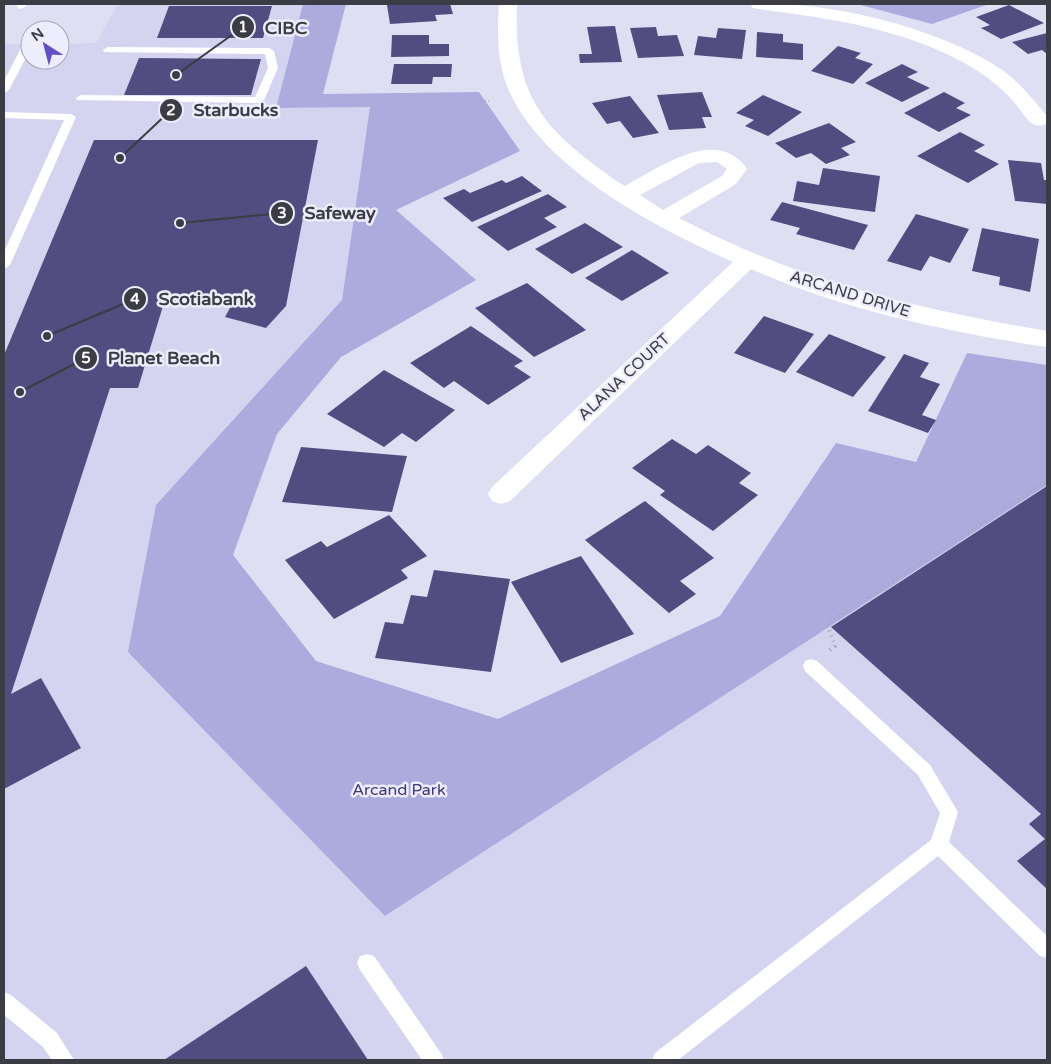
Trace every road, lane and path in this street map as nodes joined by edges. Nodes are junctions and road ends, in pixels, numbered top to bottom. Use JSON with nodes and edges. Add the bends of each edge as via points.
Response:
{"nodes":[{"id":1,"x":320,"y":4,"type":"edge"},
{"id":2,"x":508,"y":4,"type":"edge"},
{"id":3,"x":759,"y":4,"type":"edge"},
{"id":4,"x":108,"y":50,"type":"dead end"},
{"id":5,"x":20,"y":59,"type":"edge"},
{"id":6,"x":4,"y":90,"type":"edge"},
{"id":7,"x":81,"y":98,"type":"dead end"},
{"id":8,"x":490,"y":101,"type":"dead end"},
{"id":9,"x":4,"y":115,"type":"edge"},
{"id":10,"x":1040,"y":120,"type":"dead end"},
{"id":11,"x":624,"y":195,"type":"junction"},
{"id":12,"x":663,"y":219,"type":"junction"},
{"id":13,"x":748,"y":260,"type":"junction"},
{"id":14,"x":4,"y":265,"type":"edge"},
{"id":15,"x":1047,"y":338,"type":"edge"},
{"id":16,"x":1047,"y":480,"type":"edge"},
{"id":17,"x":501,"y":494,"type":"dead end"},
{"id":18,"x":811,"y":666,"type":"joint"},
{"id":19,"x":939,"y":845,"type":"junction"},
{"id":20,"x":1047,"y":949,"type":"edge"},
{"id":21,"x":367,"y":963,"type":"dead end"},
{"id":22,"x":4,"y":1002,"type":"edge"},
{"id":23,"x":64,"y":1060,"type":"edge"},
{"id":24,"x":434,"y":1060,"type":"edge"},
{"id":25,"x":662,"y":1060,"type":"edge"}],
"edges":[{"from":1,"to":8,"type":"path","via":[[296,100]]},
{"from":2,"to":11,"type":"street","name":"ARCAND DRIVE","via":[[509,59],[520,95],[529,110],[538,124],[570,156]]},
{"from":3,"to":10,"type":"street","via":[[862,22],[952,51],[1000,77]]},
{"from":4,"to":7,"type":"lane","via":[[269,51],[273,68],[260,100]]},
{"from":5,"to":6,"type":"lane"},
{"from":9,"to":14,"type":"lane","via":[[71,117]]},
{"from":11,"to":12,"type":"street","name":"ARCAND DRIVE"},
{"from":11,"to":12,"type":"street","via":[[693,158],[716,156],[734,164],[737,169],[729,180]]},
{"from":12,"to":13,"type":"street","name":"ARCAND DRIVE"},
{"from":13,"to":15,"type":"street","name":"ARCAND DRIVE","via":[[830,291],[876,304],[956,323]]},
{"from":13,"to":17,"type":"street","name":"ALANA COURT"},
{"from":16,"to":18,"type":"path","via":[[827,624],[835,646]]},
{"from":18,"to":19,"type":"lane","via":[[924,770],[949,812]]},
{"from":19,"to":20,"type":"lane"},
{"from":19,"to":25,"type":"lane"},
{"from":21,"to":24,"type":"lane"},
{"from":22,"to":23,"type":"lane","via":[[50,1040]]}]}
